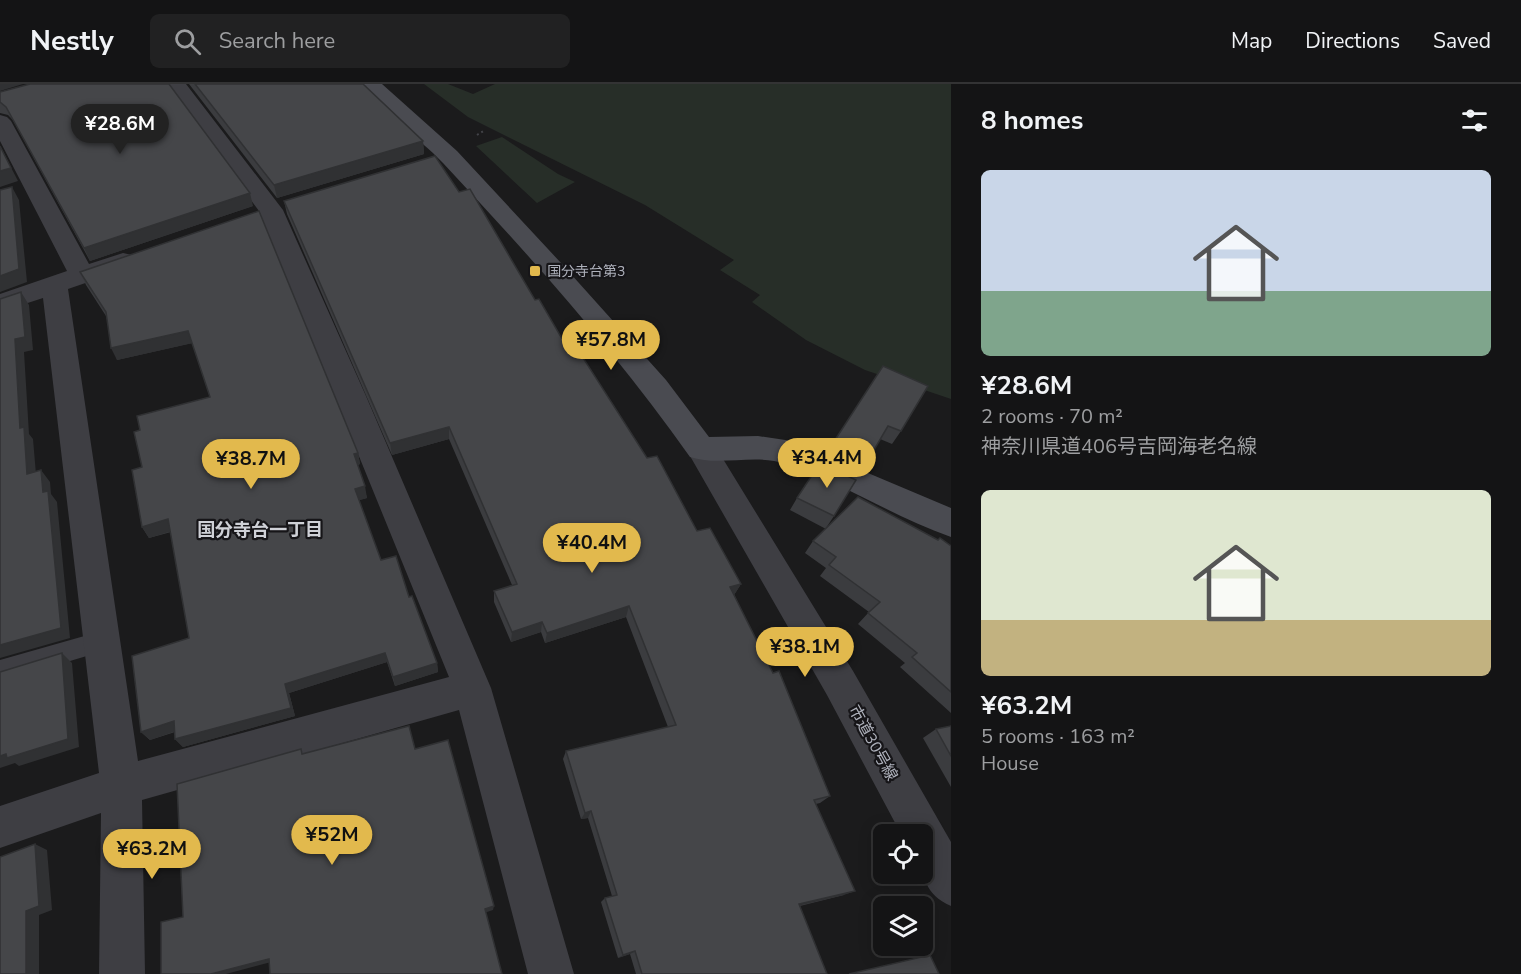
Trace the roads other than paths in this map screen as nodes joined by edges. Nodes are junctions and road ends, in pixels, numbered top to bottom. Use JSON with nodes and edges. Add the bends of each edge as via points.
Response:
{"nodes":[{"id":1,"x":176,"y":84,"type":"edge"},
{"id":2,"x":370,"y":84,"type":"edge"},
{"id":3,"x":0,"y":121,"type":"edge"},
{"id":4,"x":449,"y":156,"type":"junction"},
{"id":5,"x":419,"y":165,"type":"edge"},
{"id":6,"x":34,"y":186,"type":"junction"},
{"id":7,"x":11,"y":192,"type":"edge"},
{"id":8,"x":142,"y":254,"type":"edge"},
{"id":9,"x":68,"y":280,"type":"junction"},
{"id":10,"x":0,"y":303,"type":"edge"},
{"id":11,"x":701,"y":449,"type":"junction"},
{"id":12,"x":951,"y":523,"type":"edge"},
{"id":13,"x":102,"y":642,"type":"junction"},
{"id":14,"x":0,"y":671,"type":"edge"},
{"id":15,"x":472,"y":688,"type":"junction"},
{"id":16,"x":121,"y":786,"type":"junction"},
{"id":17,"x":0,"y":828,"type":"edge"},
{"id":18,"x":951,"y":884,"type":"edge"},
{"id":19,"x":122,"y":974,"type":"edge"},
{"id":20,"x":551,"y":974,"type":"edge"}],
"edges":[{"from":1,"to":15,"type":"street","via":[[272,210]]},
{"from":2,"to":4,"type":"main road"},
{"from":3,"to":6,"type":"street"},
{"from":4,"to":5,"type":"street"},
{"from":4,"to":11,"type":"main road","via":[[656,387]]},
{"from":6,"to":7,"type":"street"},
{"from":6,"to":9,"type":"street"},
{"from":8,"to":9,"type":"street"},
{"from":9,"to":10,"type":"street"},
{"from":9,"to":13,"type":"street"},
{"from":11,"to":12,"type":"main road","via":[[767,447],[792,453]]},
{"from":11,"to":18,"type":"street","name":"市道30号線","via":[[840,683]]},
{"from":13,"to":14,"type":"lane"},
{"from":13,"to":16,"type":"street"},
{"from":15,"to":16,"type":"street"},
{"from":15,"to":20,"type":"street"},
{"from":16,"to":17,"type":"street"},
{"from":16,"to":19,"type":"street"}]}
